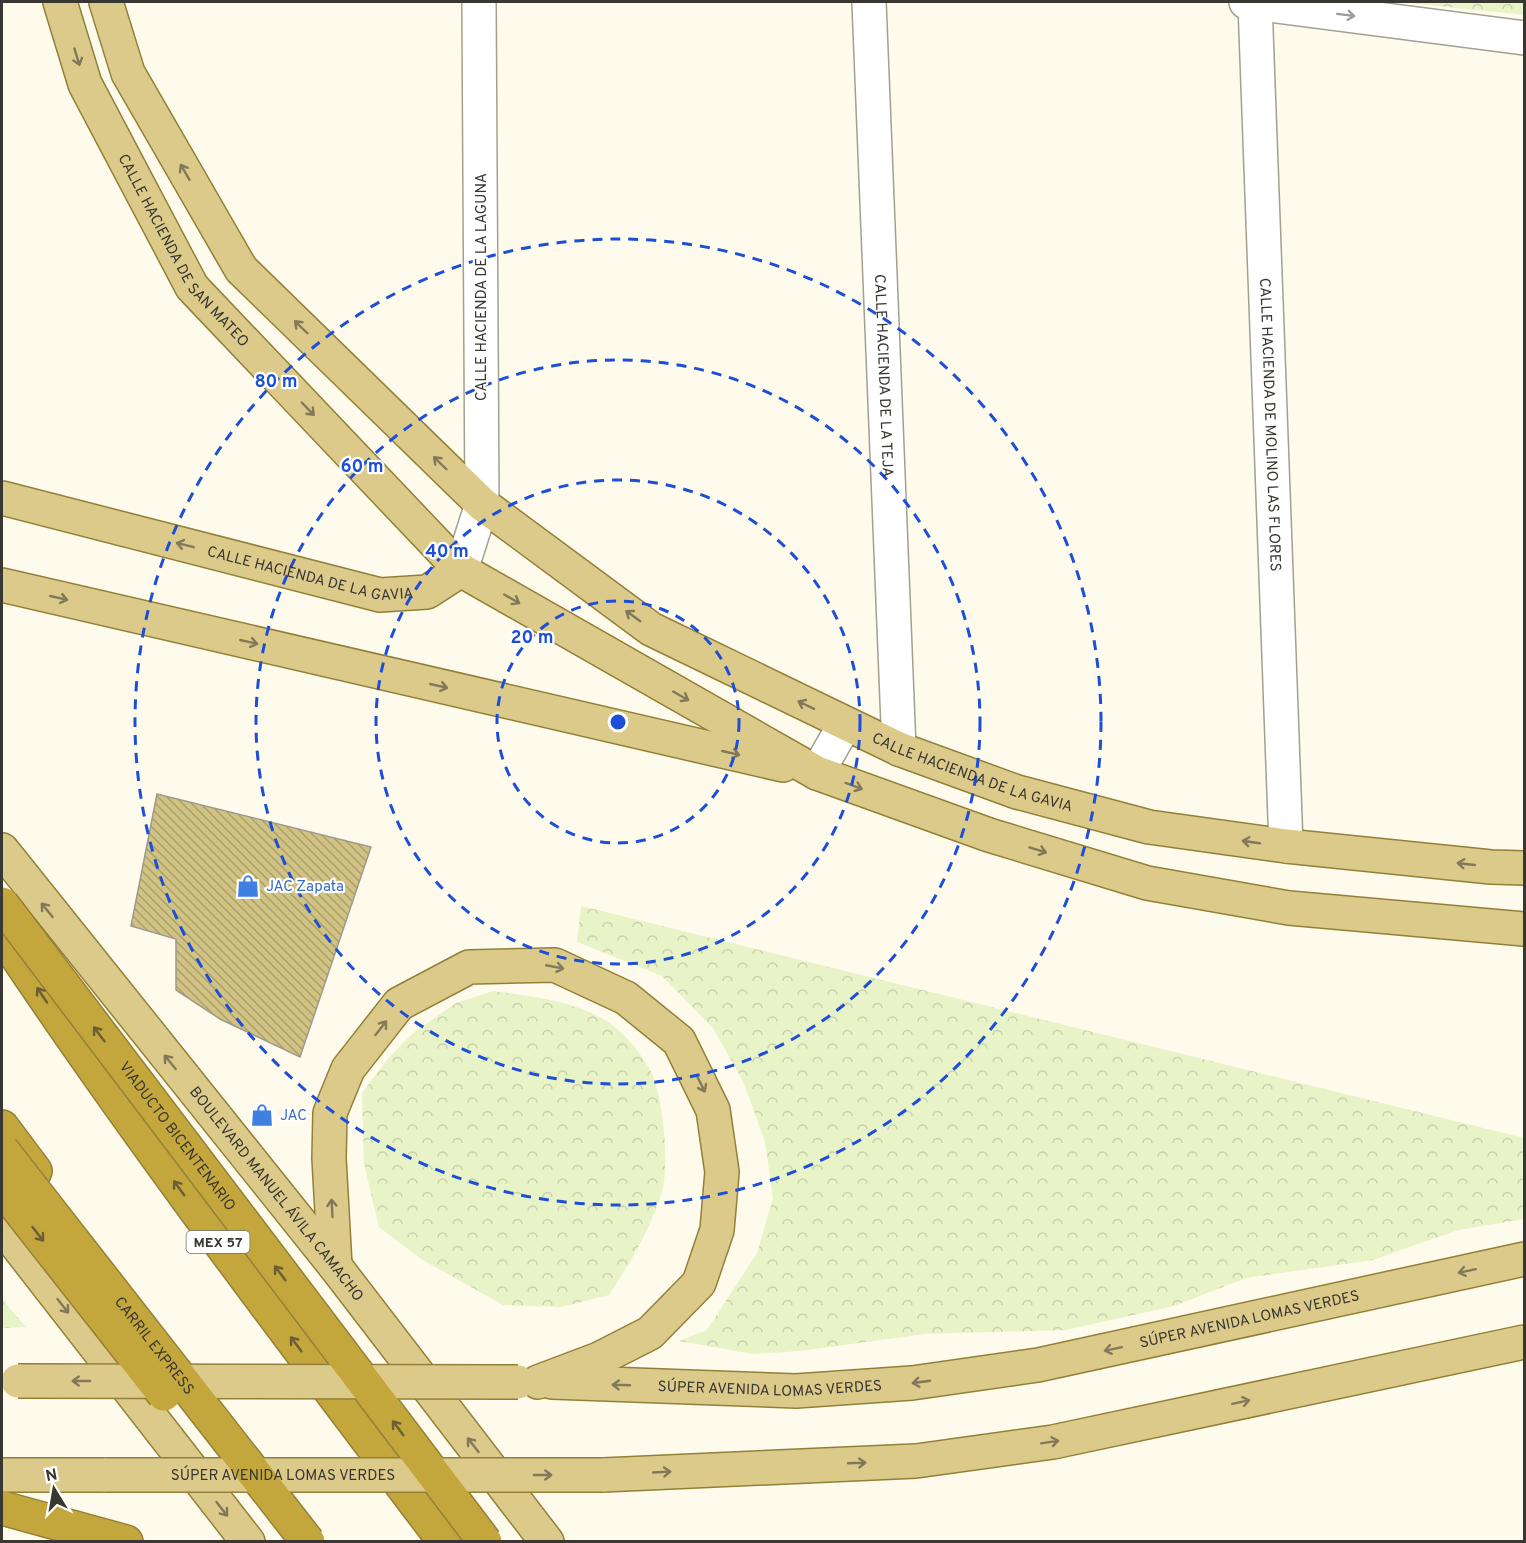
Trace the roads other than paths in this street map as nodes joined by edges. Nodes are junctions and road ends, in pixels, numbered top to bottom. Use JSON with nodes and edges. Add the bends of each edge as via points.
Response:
{"nodes":[{"id":1,"x":60,"y":2,"type":"edge"},
{"id":2,"x":106,"y":2,"type":"edge"},
{"id":3,"x":479,"y":2,"type":"edge"},
{"id":4,"x":869,"y":2,"type":"edge"},
{"id":5,"x":1251,"y":2,"type":"edge"},
{"id":6,"x":1524,"y":38,"type":"edge"},
{"id":7,"x":2,"y":498,"type":"edge"},
{"id":8,"x":482,"y":504,"type":"junction"},
{"id":9,"x":461,"y":570,"type":"junction"},
{"id":10,"x":2,"y":585,"type":"edge"},
{"id":11,"x":845,"y":724,"type":"junction"},
{"id":12,"x":899,"y":748,"type":"junction"},
{"id":13,"x":817,"y":773,"type":"junction"},
{"id":14,"x":1286,"y":846,"type":"junction"},
{"id":15,"x":2,"y":850,"type":"edge"},
{"id":16,"x":1524,"y":868,"type":"edge"},
{"id":17,"x":2,"y":904,"type":"edge"},
{"id":18,"x":1524,"y":929,"type":"edge"},
{"id":19,"x":2,"y":934,"type":"edge"},
{"id":20,"x":2,"y":1127,"type":"edge"},
{"id":21,"x":2,"y":1149,"type":"edge"},
{"id":22,"x":2,"y":1188,"type":"edge"},
{"id":23,"x":2,"y":1226,"type":"edge"},
{"id":24,"x":1524,"y":1259,"type":"edge"},
{"id":25,"x":335,"y":1266,"type":"junction"},
{"id":26,"x":1524,"y":1342,"type":"edge"},
{"id":27,"x":10,"y":1381,"type":"edge"},
{"id":28,"x":528,"y":1382,"type":"junction"},
{"id":29,"x":2,"y":1475,"type":"edge"},
{"id":30,"x":2,"y":1508,"type":"edge"},
{"id":31,"x":126,"y":1542,"type":"edge"},
{"id":32,"x":248,"y":1542,"type":"edge"},
{"id":33,"x":279,"y":1542,"type":"edge"},
{"id":34,"x":308,"y":1542,"type":"edge"},
{"id":35,"x":326,"y":1542,"type":"edge"},
{"id":36,"x":445,"y":1542,"type":"edge"},
{"id":37,"x":485,"y":1542,"type":"edge"},
{"id":38,"x":547,"y":1542,"type":"edge"}],
"edges":[{"from":1,"to":9,"type":"main road","name":"CALLE HACIENDA DE SAN MATEO","one_way":true,"via":[[85,84],[192,287]]},
{"from":8,"to":2,"type":"main road","one_way":true,"via":[[241,269],[128,73]]},
{"from":3,"to":8,"type":"street","name":"CALLE HACIENDA DE LA LAGUNA"},
{"from":4,"to":12,"type":"street","name":"CALLE HACIENDA DE LA TEJA"},
{"from":5,"to":6,"type":"street","one_way":true},
{"from":5,"to":14,"type":"street","name":"CALLE HACIENDA DE MOLINO LAS FLORES"},
{"from":9,"to":7,"type":"main road","name":"CALLE HACIENDA DE LA GAVIA","one_way":true,"via":[[427,592],[380,595]]},
{"from":8,"to":9,"type":"street","name":"CALLE HACIENDA DE LA LAGUNA"},
{"from":11,"to":8,"type":"main road","name":"CALLE HACIENDA DE LA GAVIA","one_way":true,"via":[[651,629]]},
{"from":9,"to":13,"type":"main road","one_way":true},
{"from":10,"to":13,"type":"main road","one_way":true},
{"from":11,"to":12,"type":"main road","name":"CALLE HACIENDA DE LA GAVIA"},
{"from":11,"to":13,"type":"street"},
{"from":14,"to":12,"type":"main road","name":"CALLE HACIENDA DE LA GAVIA","one_way":true,"via":[[1149,827],[1017,792]]},
{"from":13,"to":18,"type":"main road","one_way":true,"via":[[989,835],[1147,883],[1289,908]]},
{"from":16,"to":14,"type":"main road","name":"CALLE HACIENDA DE LA GAVIA","one_way":true},
{"from":25,"to":15,"type":"main road","name":"BOULEVARD MANUEL ÁVILA CAMACHO","one_way":true},
{"from":37,"to":17,"type":"highway","name":"VIADUCTO BICENTENARIO","one_way":true,"bridge":true},
{"from":36,"to":19,"type":"highway","number":"MEX 57","one_way":true,"via":[[215,1238]]},
{"from":20,"to":35,"type":"highway"},
{"from":21,"to":34,"type":"highway","name":"CARRIL EXPRESS","bridge":true},
{"from":22,"to":33,"type":"highway","one_way":true,"bridge":true},
{"from":23,"to":32,"type":"main road","one_way":true},
{"from":24,"to":28,"type":"main road","name":"SÚPER AVENIDA LOMAS VERDES","one_way":true,"via":[[1038,1365],[912,1383],[796,1391]]},
{"from":25,"to":28,"type":"main road","one_way":true,"via":[[330,1113],[348,1070],[399,1004],[469,967],[555,965],[626,998],[679,1041],[713,1110],[722,1172],[717,1230],[699,1283],[650,1333],[599,1359]]},
{"from":38,"to":25,"type":"main road","name":"BOULEVARD MANUEL ÁVILA CAMACHO","one_way":true},
{"from":29,"to":26,"type":"main road","name":"SÚPER AVENIDA LOMAS VERDES","one_way":true,"bridge":true,"via":[[603,1475],[916,1461],[1030,1445]]},
{"from":28,"to":27,"type":"main road","name":"SÚPER AVENIDA LOMAS VERDES","one_way":true,"bridge":true},
{"from":30,"to":31,"type":"highway"}]}
